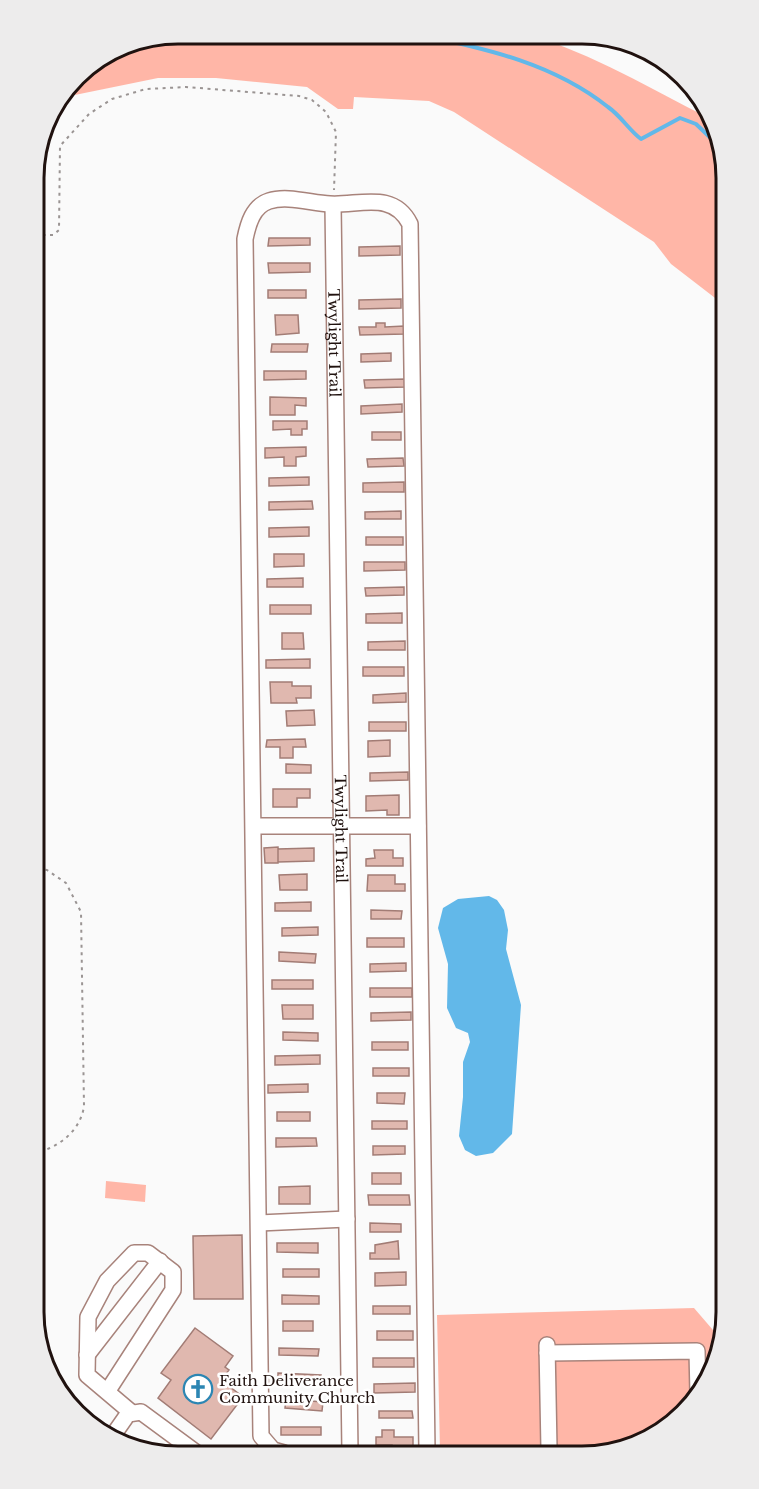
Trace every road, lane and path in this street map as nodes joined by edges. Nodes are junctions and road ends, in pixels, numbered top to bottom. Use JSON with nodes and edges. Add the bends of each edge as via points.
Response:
{"nodes":[{"id":1,"x":333,"y":205,"type":"junction"},
{"id":2,"x":44,"y":235,"type":"edge"},
{"id":3,"x":342,"y":825,"type":"junction"},
{"id":4,"x":254,"y":826,"type":"junction"},
{"id":5,"x":418,"y":826,"type":"junction"},
{"id":6,"x":43,"y":870,"type":"edge"},
{"id":7,"x":43,"y":1150,"type":"edge"},
{"id":8,"x":347,"y":1219,"type":"junction"},
{"id":9,"x":259,"y":1223,"type":"junction"},
{"id":10,"x":160,"y":1261,"type":"junction"},
{"id":11,"x":87,"y":1355,"type":"junction"},
{"id":12,"x":698,"y":1378,"type":"edge"},
{"id":13,"x":107,"y":1392,"type":"junction"},
{"id":14,"x":132,"y":1413,"type":"junction"},
{"id":15,"x":116,"y":1431,"type":"edge"},
{"id":16,"x":187,"y":1446,"type":"edge"},
{"id":17,"x":270,"y":1446,"type":"edge"},
{"id":18,"x":350,"y":1446,"type":"edge"},
{"id":19,"x":427,"y":1446,"type":"edge"},
{"id":20,"x":549,"y":1446,"type":"edge"}],
"edges":[{"from":1,"to":2,"type":"path","via":[[336,132],[326,112],[312,100],[239,90],[146,89],[112,99],[88,114],[60,146],[59,230]]},
{"from":1,"to":3,"type":"street","name":"Twylight Trail"},
{"from":1,"to":4,"type":"street","via":[[270,201],[255,211],[245,239]]},
{"from":1,"to":5,"type":"street","via":[[383,203],[402,212],[410,224]]},
{"from":3,"to":4,"type":"street"},
{"from":3,"to":5,"type":"street"},
{"from":3,"to":8,"type":"street","name":"Twylight Trail"},
{"from":4,"to":9,"type":"street"},
{"from":5,"to":19,"type":"street"},
{"from":6,"to":7,"type":"path","via":[[66,883],[81,912],[84,1106],[72,1132]]},
{"from":8,"to":9,"type":"street"},
{"from":8,"to":18,"type":"street","name":"Twylight Trail"},
{"from":9,"to":17,"type":"street","via":[[261,1436]]},
{"from":10,"to":11,"type":"street"},
{"from":10,"to":11,"type":"street","via":[[148,1253],[134,1253],[107,1281],[88,1317]]},
{"from":10,"to":13,"type":"street","via":[[173,1272],[172,1290]]},
{"from":11,"to":13,"type":"street","via":[[87,1375]]},
{"from":12,"to":20,"type":"street","via":[[697,1351],[547,1349]]},
{"from":13,"to":14,"type":"street"},
{"from":14,"to":15,"type":"street"},
{"from":14,"to":16,"type":"street","via":[[141,1412]]}]}
